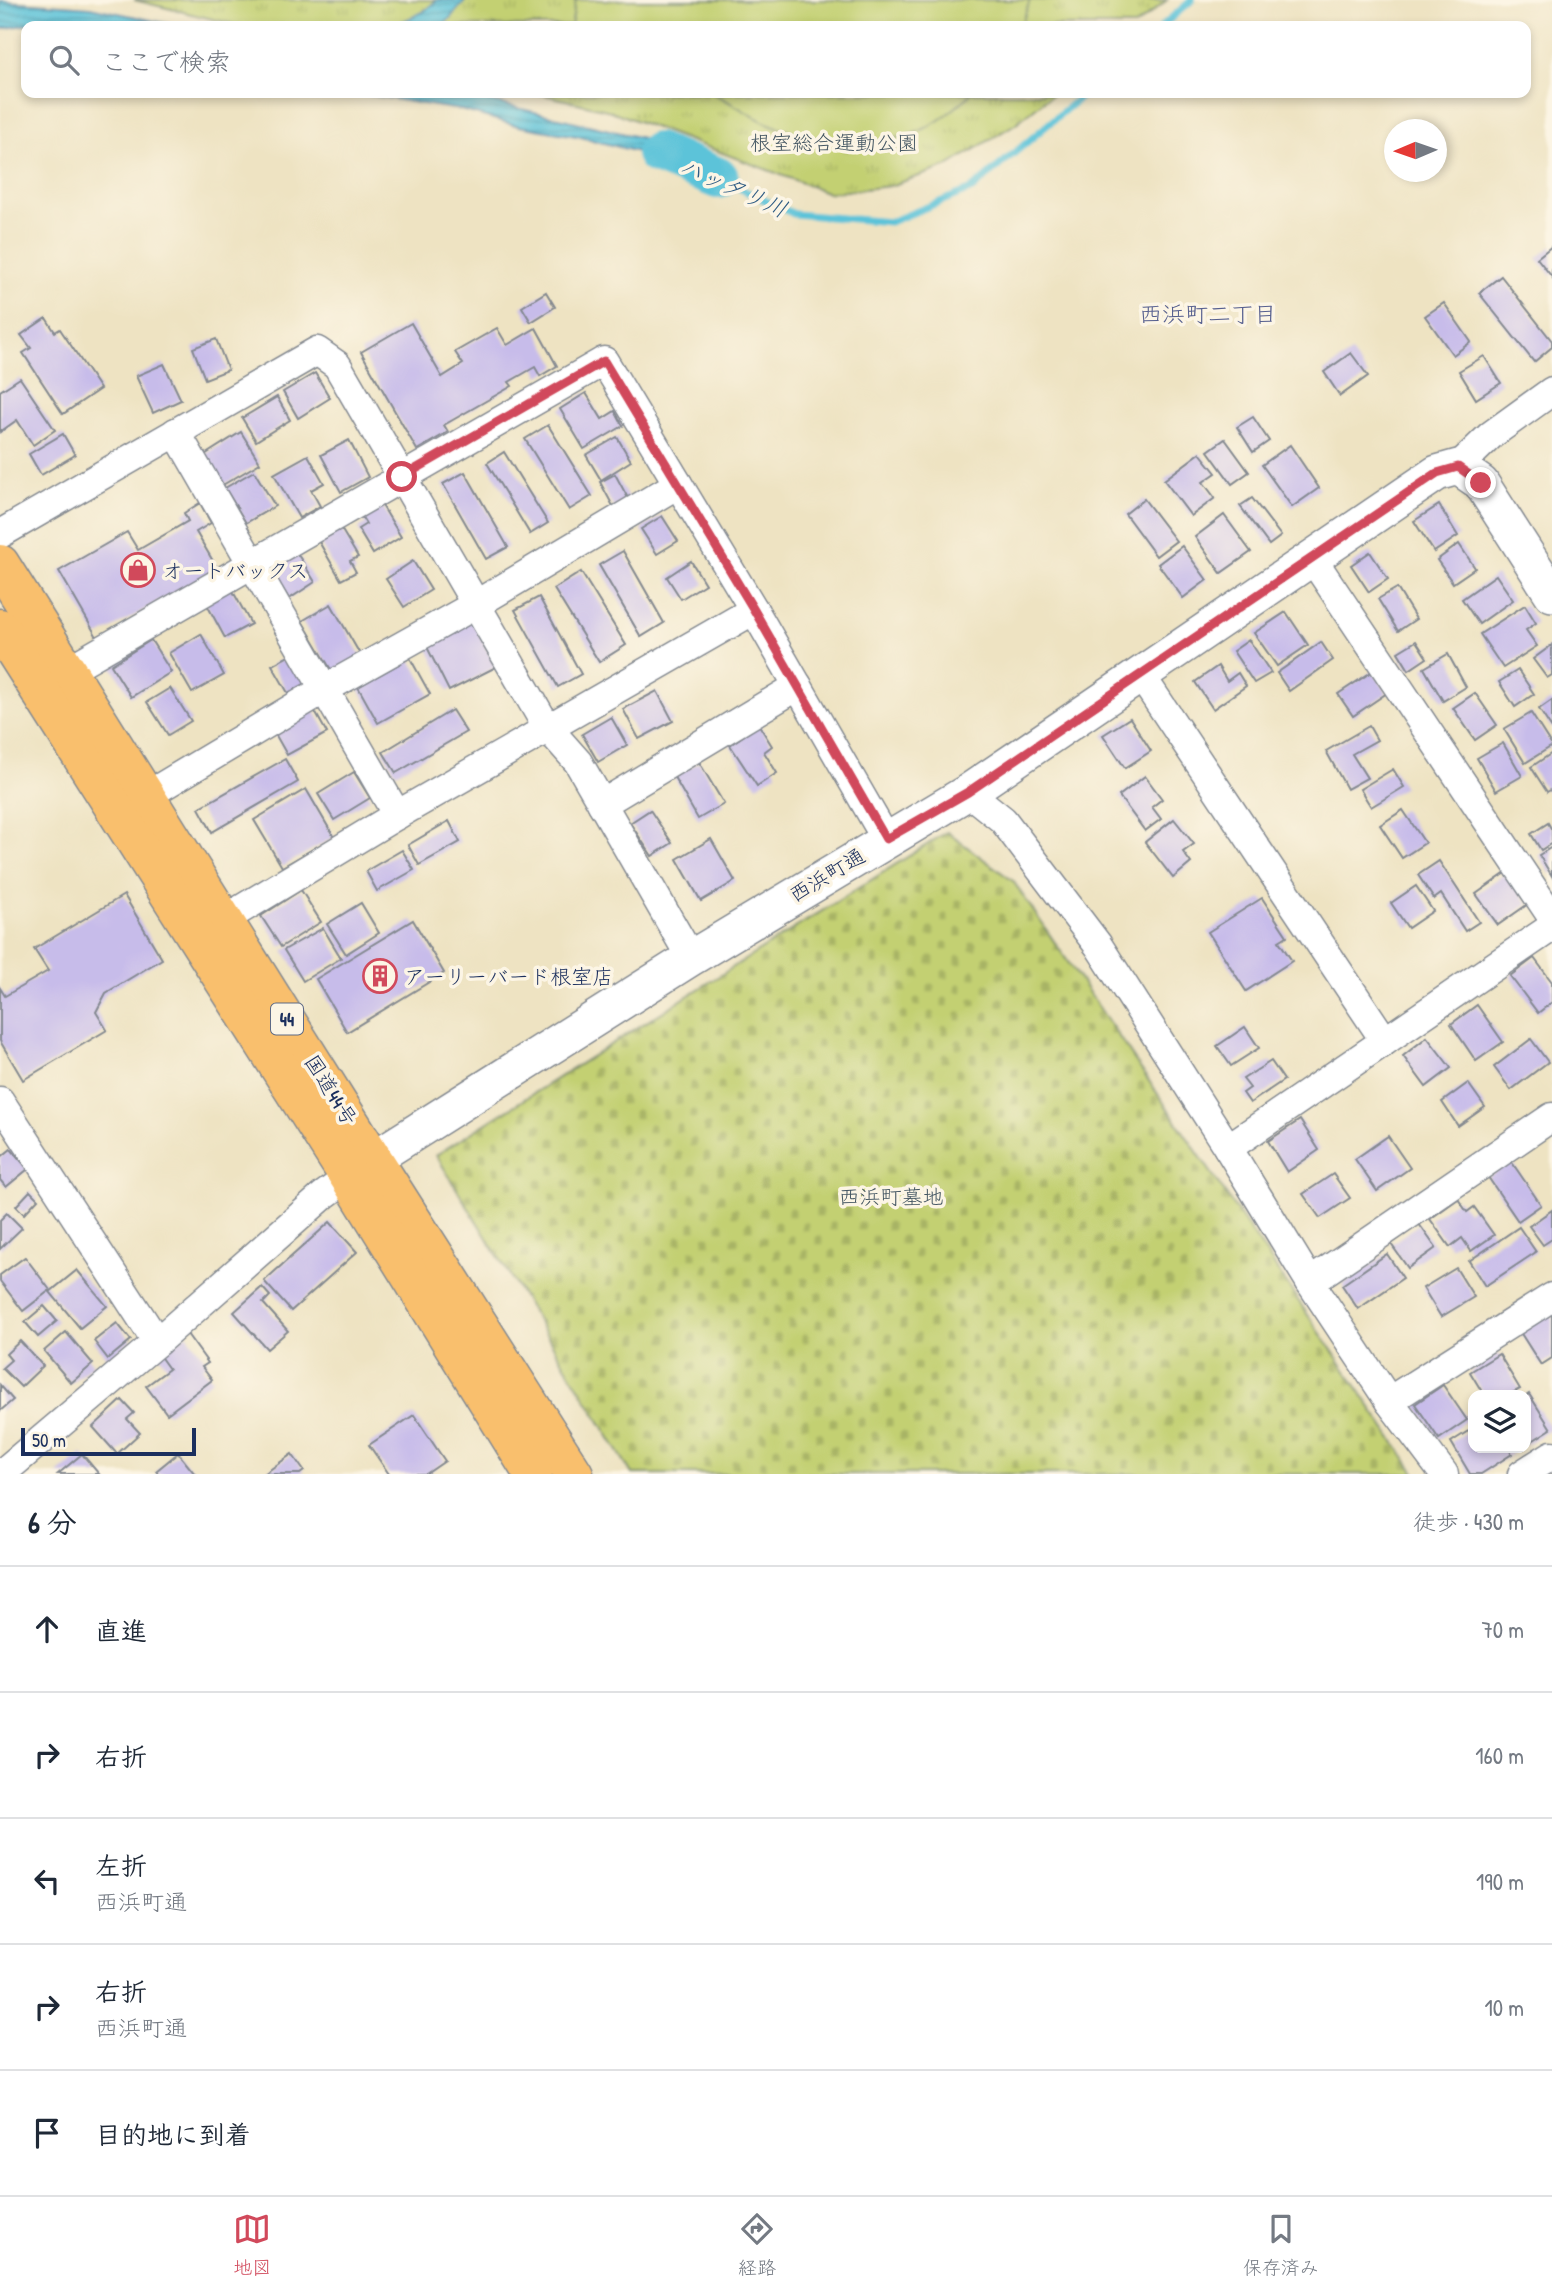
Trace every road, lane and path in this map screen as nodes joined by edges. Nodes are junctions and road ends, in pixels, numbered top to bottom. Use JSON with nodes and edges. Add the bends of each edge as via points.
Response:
{"nodes":[{"id":1,"x":1552,"y":391,"type":"edge"},
{"id":2,"x":176,"y":432,"type":"junction"},
{"id":3,"x":1458,"y":467,"type":"junction"},
{"id":4,"x":402,"y":477,"type":"junction"},
{"id":5,"x":678,"y":484,"type":"junction"},
{"id":6,"x":0,"y":534,"type":"edge"},
{"id":7,"x":1312,"y":558,"type":"junction"},
{"id":8,"x":0,"y":564,"type":"edge"},
{"id":9,"x":250,"y":564,"type":"junction"},
{"id":10,"x":1552,"y":594,"type":"edge"},
{"id":11,"x":475,"y":605,"type":"junction"},
{"id":12,"x":754,"y":610,"type":"junction"},
{"id":13,"x":0,"y":628,"type":"edge"},
{"id":14,"x":68,"y":670,"type":"junction"},
{"id":15,"x":1140,"y":674,"type":"junction"},
{"id":16,"x":798,"y":686,"type":"junction"},
{"id":17,"x":323,"y":690,"type":"junction"},
{"id":18,"x":547,"y":727,"type":"junction"},
{"id":19,"x":968,"y":792,"type":"junction"},
{"id":20,"x":132,"y":804,"type":"junction"},
{"id":21,"x":602,"y":804,"type":"junction"},
{"id":22,"x":397,"y":815,"type":"junction"},
{"id":23,"x":886,"y":839,"type":"junction"},
{"id":24,"x":1552,"y":917,"type":"edge"},
{"id":25,"x":225,"y":919,"type":"junction"},
{"id":26,"x":1552,"y":927,"type":"edge"},
{"id":27,"x":691,"y":958,"type":"junction"},
{"id":28,"x":1385,"y":1041,"type":"junction"},
{"id":29,"x":0,"y":1101,"type":"edge"},
{"id":30,"x":1552,"y":1117,"type":"edge"},
{"id":31,"x":1228,"y":1149,"type":"junction"},
{"id":32,"x":361,"y":1168,"type":"junction"},
{"id":33,"x":1310,"y":1282,"type":"junction"},
{"id":34,"x":1552,"y":1297,"type":"edge"},
{"id":35,"x":157,"y":1342,"type":"junction"},
{"id":36,"x":1389,"y":1401,"type":"junction"},
{"id":37,"x":1552,"y":1455,"type":"edge"},
{"id":38,"x":5,"y":1468,"type":"edge"},
{"id":39,"x":533,"y":1474,"type":"edge"},
{"id":40,"x":574,"y":1474,"type":"edge"},
{"id":41,"x":1444,"y":1474,"type":"edge"},
{"id":42,"x":1522,"y":1474,"type":"edge"}],
"edges":[{"from":1,"to":3,"type":"street","via":[[1491,435]]},
{"from":2,"to":4,"type":"street","via":[[317,351],[337,365]]},
{"from":2,"to":6,"type":"street"},
{"from":2,"to":9,"type":"street"},
{"from":3,"to":7,"type":"street","name":"西浜町通","via":[[1437,473]]},
{"from":3,"to":10,"type":"street","via":[[1481,483]]},
{"from":4,"to":5,"type":"street","via":[[604,361]]},
{"from":4,"to":9,"type":"street"},
{"from":4,"to":11,"type":"street"},
{"from":5,"to":11,"type":"street"},
{"from":5,"to":12,"type":"street"},
{"from":7,"to":15,"type":"street","name":"西浜町通"},
{"from":7,"to":24,"type":"street"},
{"from":8,"to":14,"type":"highway","name":"国道44号","number":"44"},
{"from":9,"to":14,"type":"street"},
{"from":9,"to":17,"type":"street"},
{"from":11,"to":17,"type":"street"},
{"from":11,"to":18,"type":"street"},
{"from":12,"to":16,"type":"street"},
{"from":12,"to":18,"type":"street"},
{"from":13,"to":20,"type":"highway","name":"国道44号","number":"44"},
{"from":14,"to":20,"type":"highway","name":"国道44号","number":"44"},
{"from":15,"to":19,"type":"street","name":"西浜町通"},
{"from":15,"to":28,"type":"street"},
{"from":16,"to":21,"type":"street"},
{"from":16,"to":23,"type":"street"},
{"from":17,"to":20,"type":"street"},
{"from":17,"to":22,"type":"street"},
{"from":18,"to":21,"type":"street","via":[[578,762]]},
{"from":18,"to":22,"type":"street"},
{"from":19,"to":23,"type":"street","name":"西浜町通"},
{"from":19,"to":31,"type":"street","via":[[1003,820],[1098,945]]},
{"from":20,"to":25,"type":"highway","name":"国道44号","number":"44"},
{"from":20,"to":32,"type":"highway","name":"国道44号","number":"44"},
{"from":21,"to":27,"type":"street"},
{"from":22,"to":25,"type":"street"},
{"from":23,"to":27,"type":"street","name":"西浜町通"},
{"from":25,"to":32,"type":"highway","name":"国道44号","number":"44"},
{"from":26,"to":28,"type":"street"},
{"from":27,"to":32,"type":"street","name":"西浜町通"},
{"from":28,"to":31,"type":"street"},
{"from":29,"to":35,"type":"street"},
{"from":30,"to":33,"type":"street"},
{"from":31,"to":33,"type":"street"},
{"from":32,"to":35,"type":"street"},
{"from":32,"to":39,"type":"highway","name":"国道44号","number":"44"},
{"from":32,"to":40,"type":"highway","name":"国道44号","number":"44"},
{"from":33,"to":36,"type":"street"},
{"from":34,"to":36,"type":"street"},
{"from":35,"to":38,"type":"street"},
{"from":36,"to":41,"type":"street"},
{"from":37,"to":42,"type":"street"}]}
